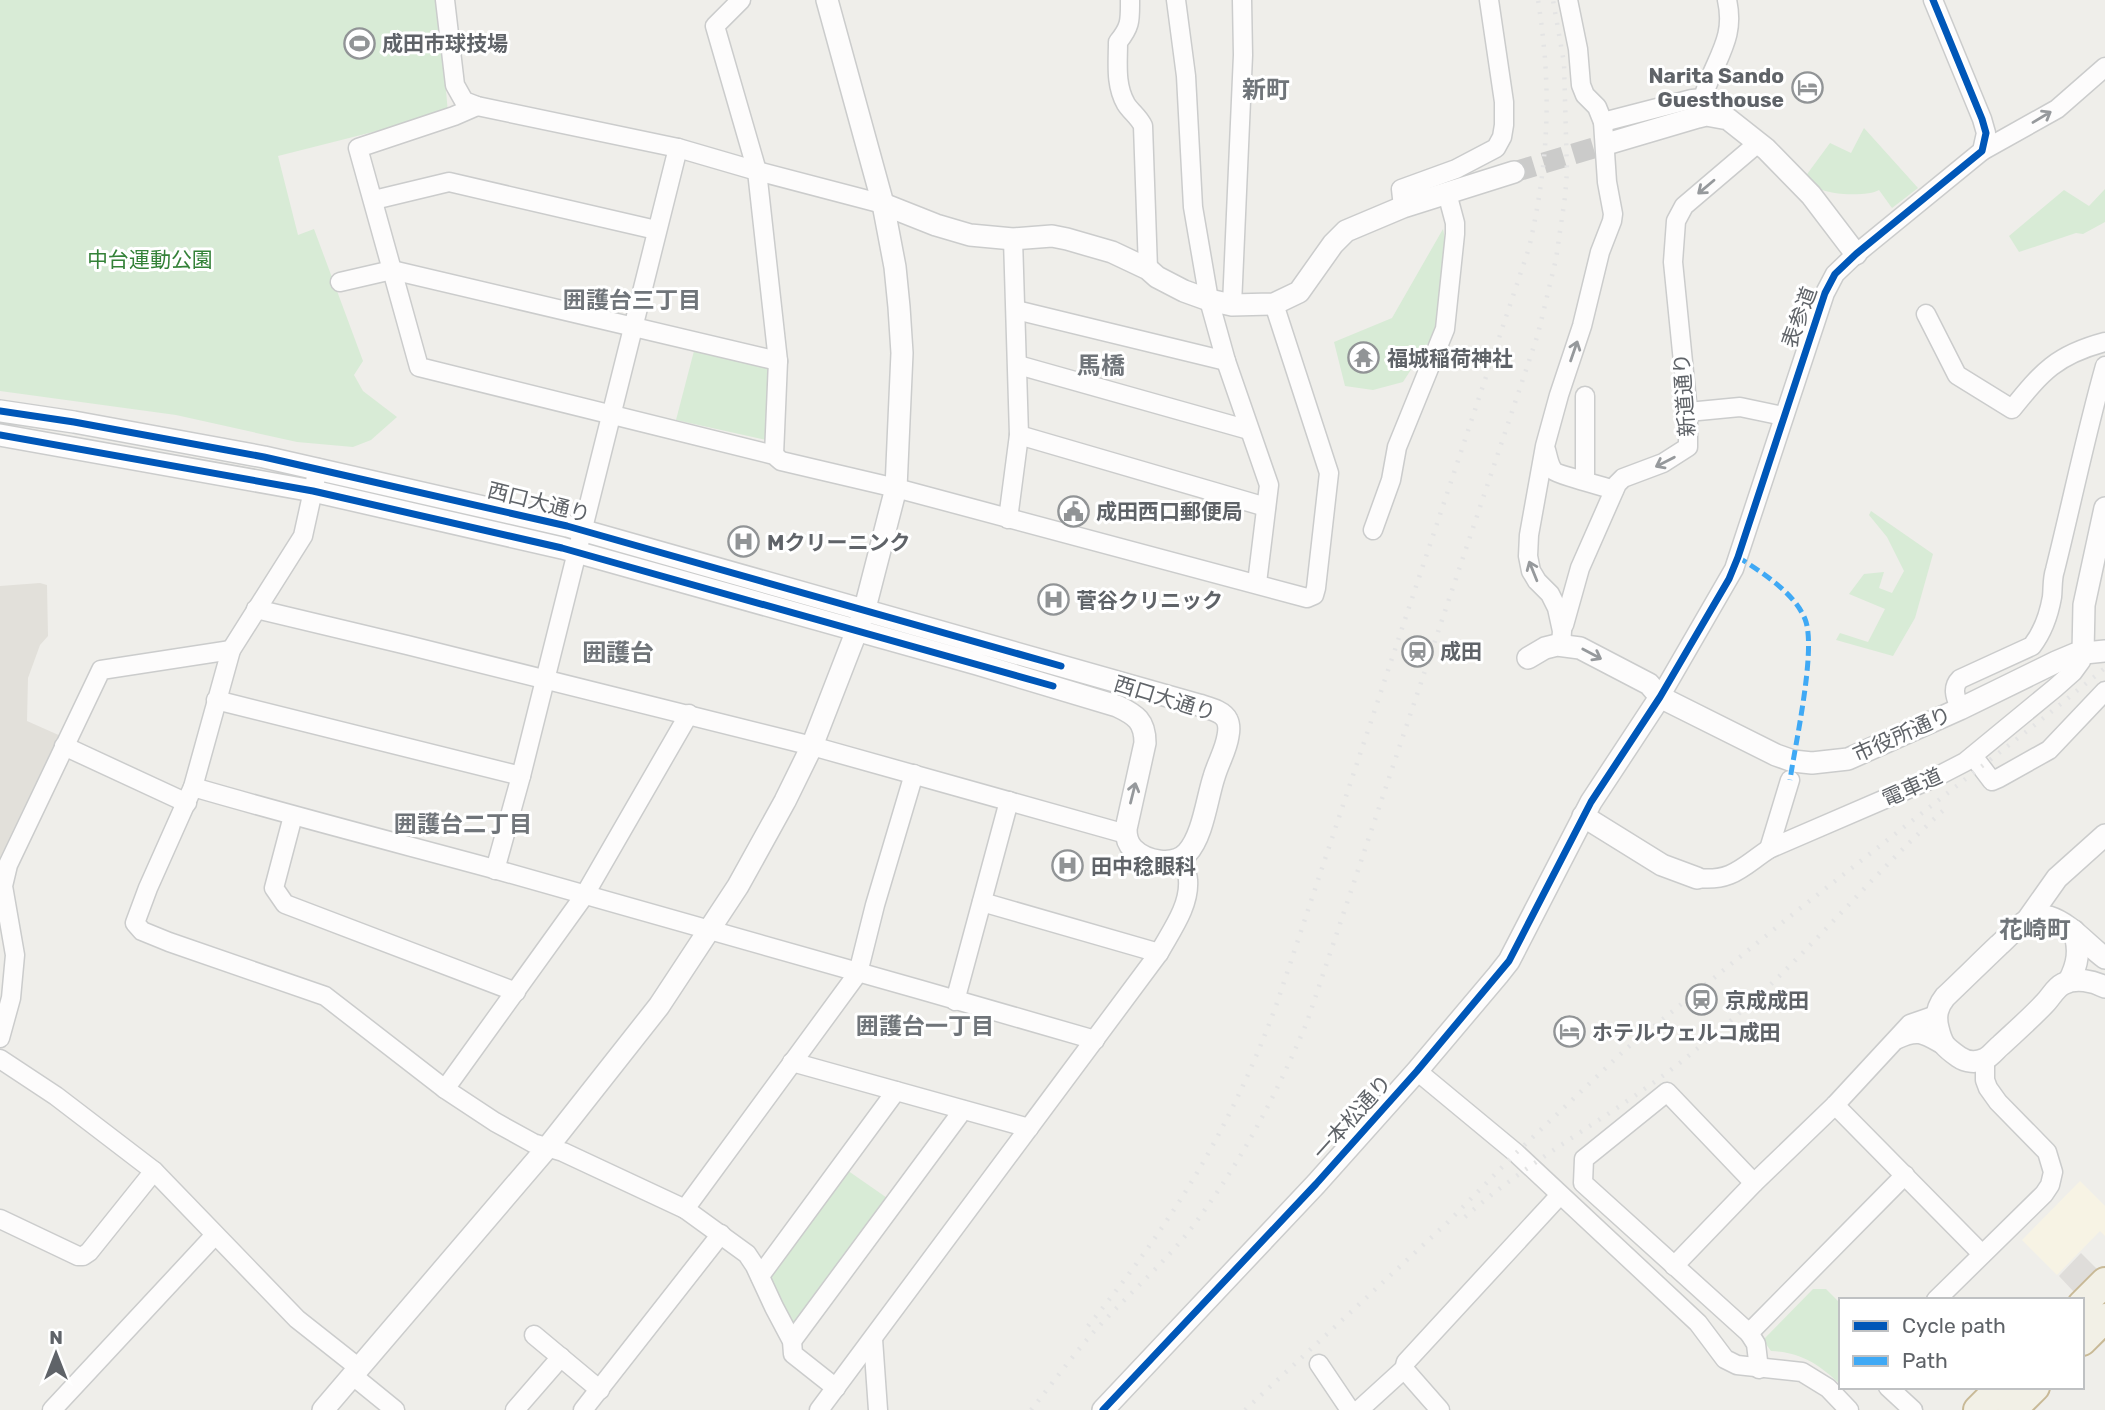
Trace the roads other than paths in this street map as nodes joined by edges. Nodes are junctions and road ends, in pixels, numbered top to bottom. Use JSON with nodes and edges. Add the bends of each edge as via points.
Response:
{"nodes":[{"id":1,"x":445,"y":0,"type":"edge"},
{"id":2,"x":741,"y":0,"type":"edge"},
{"id":3,"x":827,"y":0,"type":"edge"},
{"id":4,"x":1130,"y":0,"type":"edge"},
{"id":5,"x":1176,"y":0,"type":"edge"},
{"id":6,"x":1242,"y":0,"type":"edge"},
{"id":7,"x":1489,"y":0,"type":"edge"},
{"id":8,"x":1568,"y":0,"type":"edge"},
{"id":9,"x":1727,"y":0,"type":"edge"},
{"id":10,"x":1933,"y":0,"type":"edge"},
{"id":11,"x":2105,"y":67,"type":"edge"},
{"id":12,"x":1704,"y":98,"type":"junction"},
{"id":13,"x":477,"y":106,"type":"junction"},
{"id":14,"x":1717,"y":116,"type":"junction"},
{"id":15,"x":1603,"y":122,"type":"junction"},
{"id":16,"x":1610,"y":143,"type":"tunnel mouth"},
{"id":17,"x":1758,"y":143,"type":"junction"},
{"id":18,"x":678,"y":148,"type":"junction"},
{"id":19,"x":1982,"y":151,"type":"junction"},
{"id":20,"x":757,"y":171,"type":"junction"},
{"id":21,"x":1514,"y":172,"type":"tunnel mouth"},
{"id":22,"x":1447,"y":193,"type":"junction"},
{"id":23,"x":374,"y":200,"type":"junction"},
{"id":24,"x":883,"y":204,"type":"junction"},
{"id":25,"x":1403,"y":207,"type":"junction"},
{"id":26,"x":656,"y":230,"type":"junction"},
{"id":27,"x":1013,"y":239,"type":"junction"},
{"id":28,"x":1856,"y":254,"type":"junction"},
{"id":29,"x":1148,"y":269,"type":"junction"},
{"id":30,"x":392,"y":270,"type":"junction"},
{"id":31,"x":340,"y":282,"type":"dead end"},
{"id":32,"x":1209,"y":300,"type":"junction"},
{"id":33,"x":1274,"y":304,"type":"junction"},
{"id":34,"x":1232,"y":305,"type":"junction"},
{"id":35,"x":1016,"y":310,"type":"junction"},
{"id":36,"x":1926,"y":314,"type":"dead end"},
{"id":37,"x":632,"y":326,"type":"junction"},
{"id":38,"x":2105,"y":342,"type":"edge"},
{"id":39,"x":1226,"y":361,"type":"junction"},
{"id":40,"x":778,"y":362,"type":"junction"},
{"id":41,"x":1018,"y":365,"type":"junction"},
{"id":42,"x":2105,"y":366,"type":"edge"},
{"id":43,"x":1585,"y":396,"type":"dead end"},
{"id":44,"x":0,"y":411,"type":"edge"},
{"id":45,"x":1688,"y":412,"type":"junction"},
{"id":46,"x":611,"y":414,"type":"junction"},
{"id":47,"x":1783,"y":416,"type":"junction"},
{"id":48,"x":1249,"y":430,"type":"junction"},
{"id":49,"x":0,"y":435,"type":"edge"},
{"id":50,"x":1019,"y":435,"type":"junction"},
{"id":51,"x":207,"y":446,"type":"junction"},
{"id":52,"x":1545,"y":446,"type":"junction"},
{"id":53,"x":774,"y":455,"type":"junction"},
{"id":54,"x":318,"y":468,"type":"junction"},
{"id":55,"x":203,"y":470,"type":"junction"},
{"id":56,"x":1585,"y":480,"type":"junction"},
{"id":57,"x":896,"y":488,"type":"junction"},
{"id":58,"x":1614,"y":490,"type":"junction"},
{"id":59,"x":313,"y":491,"type":"junction"},
{"id":60,"x":1266,"y":507,"type":"junction"},
{"id":61,"x":2105,"y":508,"type":"edge"},
{"id":62,"x":1008,"y":519,"type":"junction"},
{"id":63,"x":581,"y":530,"type":"junction"},
{"id":64,"x":1373,"y":530,"type":"dead end"},
{"id":65,"x":576,"y":552,"type":"junction"},
{"id":66,"x":1257,"y":583,"type":"junction"},
{"id":67,"x":256,"y":609,"type":"junction"},
{"id":68,"x":861,"y":621,"type":"junction"},
{"id":69,"x":1562,"y":638,"type":"junction"},
{"id":70,"x":231,"y":650,"type":"junction"},
{"id":71,"x":2105,"y":651,"type":"edge"},
{"id":72,"x":2083,"y":653,"type":"junction"},
{"id":73,"x":1528,"y":657,"type":"dead end"},
{"id":74,"x":545,"y":681,"type":"junction"},
{"id":75,"x":2105,"y":691,"type":"edge"},
{"id":76,"x":1660,"y":697,"type":"junction"},
{"id":77,"x":216,"y":700,"type":"junction"},
{"id":78,"x":1960,"y":709,"type":"junction"},
{"id":79,"x":689,"y":714,"type":"junction"},
{"id":80,"x":64,"y":746,"type":"junction"},
{"id":81,"x":812,"y":746,"type":"junction"},
{"id":82,"x":1973,"y":756,"type":"junction"},
{"id":83,"x":914,"y":775,"type":"junction"},
{"id":84,"x":521,"y":776,"type":"junction"},
{"id":85,"x":1790,"y":780,"type":"dead end"},
{"id":86,"x":190,"y":795,"type":"junction"},
{"id":87,"x":1009,"y":801,"type":"junction"},
{"id":88,"x":293,"y":816,"type":"junction"},
{"id":89,"x":1583,"y":816,"type":"junction"},
{"id":90,"x":1126,"y":834,"type":"junction"},
{"id":91,"x":2105,"y":835,"type":"edge"},
{"id":92,"x":1769,"y":849,"type":"junction"},
{"id":93,"x":1181,"y":859,"type":"junction"},
{"id":94,"x":495,"y":870,"type":"junction"},
{"id":95,"x":1697,"y":878,"type":"joint"},
{"id":96,"x":2057,"y":878,"type":"junction"},
{"id":97,"x":584,"y":896,"type":"junction"},
{"id":98,"x":982,"y":902,"type":"junction"},
{"id":99,"x":2028,"y":919,"type":"junction"},
{"id":100,"x":2068,"y":927,"type":"junction"},
{"id":101,"x":710,"y":930,"type":"junction"},
{"id":102,"x":1159,"y":953,"type":"junction"},
{"id":103,"x":2105,"y":958,"type":"edge"},
{"id":104,"x":858,"y":973,"type":"junction"},
{"id":105,"x":2069,"y":981,"type":"junction"},
{"id":106,"x":2105,"y":987,"type":"edge"},
{"id":107,"x":516,"y":992,"type":"junction"},
{"id":108,"x":955,"y":1001,"type":"junction"},
{"id":109,"x":1936,"y":1015,"type":"junction"},
{"id":110,"x":0,"y":1038,"type":"edge"},
{"id":111,"x":1095,"y":1040,"type":"junction"},
{"id":112,"x":1895,"y":1041,"type":"junction"},
{"id":113,"x":1943,"y":1045,"type":"junction"},
{"id":114,"x":0,"y":1059,"type":"edge"},
{"id":115,"x":1975,"y":1060,"type":"junction"},
{"id":116,"x":792,"y":1062,"type":"junction"},
{"id":117,"x":1417,"y":1071,"type":"junction"},
{"id":118,"x":445,"y":1088,"type":"junction"},
{"id":119,"x":896,"y":1091,"type":"junction"},
{"id":120,"x":1835,"y":1105,"type":"junction"},
{"id":121,"x":963,"y":1110,"type":"junction"},
{"id":122,"x":1029,"y":1128,"type":"junction"},
{"id":123,"x":547,"y":1148,"type":"junction"},
{"id":124,"x":154,"y":1171,"type":"junction"},
{"id":125,"x":1905,"y":1175,"type":"junction"},
{"id":126,"x":1755,"y":1183,"type":"junction"},
{"id":127,"x":1560,"y":1195,"type":"junction"},
{"id":128,"x":685,"y":1209,"type":"junction"},
{"id":129,"x":0,"y":1219,"type":"edge"},
{"id":130,"x":721,"y":1234,"type":"junction"},
{"id":131,"x":215,"y":1235,"type":"junction"},
{"id":132,"x":1982,"y":1254,"type":"junction"},
{"id":133,"x":1674,"y":1266,"type":"junction"},
{"id":134,"x":760,"y":1276,"type":"junction"},
{"id":135,"x":2105,"y":1282,"type":"edge"},
{"id":136,"x":1938,"y":1298,"type":"edge"},
{"id":137,"x":2084,"y":1303,"type":"edge"},
{"id":138,"x":2105,"y":1318,"type":"edge"},
{"id":139,"x":1749,"y":1333,"type":"junction"},
{"id":140,"x":534,"y":1335,"type":"dead end"},
{"id":141,"x":873,"y":1339,"type":"junction"},
{"id":142,"x":2084,"y":1339,"type":"edge"},
{"id":143,"x":792,"y":1340,"type":"junction"},
{"id":144,"x":561,"y":1357,"type":"junction"},
{"id":145,"x":1319,"y":1364,"type":"dead end"},
{"id":146,"x":1759,"y":1368,"type":"junction"},
{"id":147,"x":1404,"y":1369,"type":"junction"},
{"id":148,"x":356,"y":1371,"type":"junction"},
{"id":149,"x":836,"y":1388,"type":"junction"},
{"id":150,"x":1890,"y":1389,"type":"edge"},
{"id":151,"x":1999,"y":1389,"type":"edge"},
{"id":152,"x":2033,"y":1389,"type":"edge"},
{"id":153,"x":600,"y":1390,"type":"junction"},
{"id":154,"x":52,"y":1410,"type":"edge"},
{"id":155,"x":323,"y":1410,"type":"edge"},
{"id":156,"x":395,"y":1410,"type":"edge"},
{"id":157,"x":516,"y":1410,"type":"edge"},
{"id":158,"x":583,"y":1410,"type":"edge"},
{"id":159,"x":819,"y":1410,"type":"edge"},
{"id":160,"x":878,"y":1410,"type":"edge"},
{"id":161,"x":1103,"y":1410,"type":"edge"},
{"id":162,"x":1350,"y":1410,"type":"edge"},
{"id":163,"x":1359,"y":1410,"type":"edge"},
{"id":164,"x":1440,"y":1410,"type":"edge"},
{"id":165,"x":1849,"y":1410,"type":"edge"},
{"id":166,"x":1913,"y":1410,"type":"edge"},
{"id":167,"x":1978,"y":1410,"type":"edge"},
{"id":168,"x":2012,"y":1410,"type":"edge"}],
"edges":[{"from":1,"to":13,"type":"street","via":[[455,85],[464,101]]},
{"from":2,"to":20,"type":"street","via":[[715,26]]},
{"from":3,"to":24,"type":"street"},
{"from":4,"to":29,"type":"street","via":[[1128,30],[1118,42],[1118,87],[1143,126]]},
{"from":5,"to":32,"type":"street","via":[[1186,76],[1193,207]]},
{"from":6,"to":34,"type":"street"},
{"from":7,"to":25,"type":"street","via":[[1504,102],[1502,137],[1496,148],[1456,169],[1401,189]]},
{"from":8,"to":15,"type":"street","via":[[1581,85]]},
{"from":9,"to":12,"type":"street","via":[[1728,37]]},
{"from":10,"to":19,"type":"street","via":[[1982,119],[1986,133]]},
{"from":19,"to":11,"type":"street","name":"表参道","one_way":true,"via":[[2057,109]]},
{"from":12,"to":14,"type":"street"},
{"from":12,"to":15,"type":"street"},
{"from":13,"to":18,"type":"street"},
{"from":13,"to":23,"type":"street","via":[[358,148]]},
{"from":14,"to":16,"type":"street","via":[[1698,117]]},
{"from":14,"to":17,"type":"street","via":[[1728,119]]},
{"from":52,"to":15,"type":"street","one_way":true,"via":[[1612,221]]},
{"from":17,"to":28,"type":"street","via":[[1811,195]]},
{"from":17,"to":45,"type":"street","name":"新道通り","one_way":true,"via":[[1684,206],[1676,221],[1673,262]]},
{"from":18,"to":20,"type":"street"},
{"from":18,"to":26,"type":"street"},
{"from":19,"to":28,"type":"street","name":"表参道"},
{"from":20,"to":24,"type":"street"},
{"from":20,"to":40,"type":"street"},
{"from":21,"to":22,"type":"street"},
{"from":22,"to":25,"type":"street"},
{"from":22,"to":64,"type":"street","via":[[1455,234],[1445,329],[1397,447]]},
{"from":23,"to":26,"type":"street","via":[[449,182]]},
{"from":23,"to":30,"type":"street"},
{"from":24,"to":27,"type":"street","via":[[947,228]]},
{"from":24,"to":57,"type":"street","via":[[895,267],[902,353]]},
{"from":25,"to":33,"type":"street","via":[[1346,232],[1299,292]]},
{"from":26,"to":37,"type":"street"},
{"from":27,"to":29,"type":"street","via":[[1052,236],[1112,252]]},
{"from":27,"to":35,"type":"street"},
{"from":28,"to":47,"type":"street","name":"表参道","via":[[1835,274],[1825,293]]},
{"from":29,"to":32,"type":"street"},
{"from":30,"to":31,"type":"street"},
{"from":30,"to":37,"type":"street"},
{"from":30,"to":46,"type":"street","via":[[419,367]]},
{"from":32,"to":34,"type":"street"},
{"from":32,"to":39,"type":"street"},
{"from":33,"to":34,"type":"street"},
{"from":33,"to":66,"type":"street","via":[[1329,473],[1314,595]]},
{"from":35,"to":39,"type":"street"},
{"from":35,"to":41,"type":"street"},
{"from":36,"to":38,"type":"street","via":[[1957,375],[2012,409],[2060,359]]},
{"from":37,"to":40,"type":"street"},
{"from":37,"to":46,"type":"street"},
{"from":39,"to":48,"type":"street"},
{"from":40,"to":53,"type":"street"},
{"from":41,"to":48,"type":"street"},
{"from":41,"to":50,"type":"street"},
{"from":42,"to":78,"type":"street","via":[[2040,636],[2032,646],[1960,679],[1954,692]]},
{"from":43,"to":56,"type":"street"},
{"from":44,"to":51,"type":"street","name":"西口大通り"},
{"from":45,"to":47,"type":"street","via":[[1740,407]]},
{"from":45,"to":58,"type":"street","name":"新道通り","one_way":true,"via":[[1684,452],[1623,478]]},
{"from":46,"to":53,"type":"street"},
{"from":46,"to":63,"type":"street"},
{"from":47,"to":76,"type":"street","name":"表参道","via":[[1734,569]]},
{"from":48,"to":60,"type":"street","via":[[1269,485]]},
{"from":49,"to":55,"type":"street","name":"西口大通り"},
{"from":50,"to":60,"type":"street"},
{"from":50,"to":62,"type":"street"},
{"from":51,"to":54,"type":"street","name":"西口大通り"},
{"from":51,"to":55,"type":"street"},
{"from":52,"to":56,"type":"street","via":[[1552,469]]},
{"from":69,"to":52,"type":"street","one_way":true,"via":[[1558,608],[1531,571],[1528,556]]},
{"from":53,"to":57,"type":"street","via":[[781,461]]},
{"from":54,"to":59,"type":"street"},
{"from":54,"to":63,"type":"street","name":"西口大通り"},
{"from":55,"to":59,"type":"street","name":"西口大通り"},
{"from":56,"to":58,"type":"street"},
{"from":57,"to":62,"type":"street"},
{"from":57,"to":68,"type":"street"},
{"from":58,"to":69,"type":"street","via":[[1580,568]]},
{"from":59,"to":65,"type":"street","name":"西口大通り"},
{"from":59,"to":67,"type":"street","via":[[303,536]]},
{"from":60,"to":66,"type":"street"},
{"from":61,"to":72,"type":"street","via":[[2084,605]]},
{"from":62,"to":66,"type":"street"},
{"from":63,"to":65,"type":"street"},
{"from":63,"to":68,"type":"street","name":"西口大通り"},
{"from":65,"to":68,"type":"street","name":"西口大通り"},
{"from":65,"to":74,"type":"street"},
{"from":67,"to":70,"type":"street"},
{"from":67,"to":74,"type":"street"},
{"from":68,"to":81,"type":"street"},
{"from":90,"to":68,"type":"street","name":"西口大通り","one_way":true,"via":[[1145,743],[1145,731],[1131,712]]},
{"from":68,"to":93,"type":"street","name":"西口大通り","via":[[1199,705],[1225,716],[1229,735],[1195,842]]},
{"from":69,"to":73,"type":"street"},
{"from":69,"to":76,"type":"street","name":"市役所通り","one_way":true,"via":[[1649,684]]},
{"from":70,"to":77,"type":"street"},
{"from":70,"to":80,"type":"street","via":[[101,670]]},
{"from":71,"to":72,"type":"street","name":"市役所通り"},
{"from":72,"to":78,"type":"street","name":"市役所通り"},
{"from":72,"to":82,"type":"street","name":"電車道","via":[[2055,688]]},
{"from":74,"to":79,"type":"street"},
{"from":74,"to":84,"type":"street"},
{"from":75,"to":82,"type":"street","via":[[2049,750],[1999,778],[1992,781]]},
{"from":76,"to":78,"type":"street","name":"市役所通り","via":[[1784,759],[1812,763],[1848,759]]},
{"from":76,"to":89,"type":"street","name":"一本松通り"},
{"from":77,"to":84,"type":"street"},
{"from":77,"to":86,"type":"street"},
{"from":79,"to":81,"type":"street"},
{"from":79,"to":97,"type":"street"},
{"from":80,"to":86,"type":"street"},
{"from":80,"to":110,"type":"street","via":[[8,865],[4,886],[15,955],[11,998]]},
{"from":81,"to":83,"type":"street"},
{"from":81,"to":101,"type":"street"},
{"from":82,"to":92,"type":"street","name":"電車道","via":[[1936,777]]},
{"from":83,"to":87,"type":"street"},
{"from":83,"to":104,"type":"street"},
{"from":84,"to":94,"type":"street"},
{"from":85,"to":92,"type":"street"},
{"from":86,"to":88,"type":"street"},
{"from":86,"to":118,"type":"street","via":[[135,923],[142,931],[325,996]]},
{"from":87,"to":90,"type":"street"},
{"from":87,"to":98,"type":"street"},
{"from":88,"to":94,"type":"street"},
{"from":88,"to":107,"type":"street","via":[[274,888],[285,904]]},
{"from":89,"to":95,"type":"street","name":"電車道","via":[[1662,865]]},
{"from":89,"to":117,"type":"street","name":"一本松通り","via":[[1509,961]]},
{"from":90,"to":93,"type":"street","via":[[1141,855],[1165,862]]},
{"from":91,"to":96,"type":"street"},
{"from":92,"to":95,"type":"street","name":"電車道","via":[[1735,875]]},
{"from":93,"to":102,"type":"street","via":[[1188,880],[1186,896]]},
{"from":94,"to":97,"type":"street"},
{"from":96,"to":99,"type":"street"},
{"from":96,"to":100,"type":"street","via":[[2050,901],[2052,912]]},
{"from":97,"to":101,"type":"street"},
{"from":97,"to":107,"type":"street"},
{"from":98,"to":102,"type":"street"},
{"from":98,"to":108,"type":"street"},
{"from":99,"to":100,"type":"street","via":[[2045,917]]},
{"from":99,"to":109,"type":"street","via":[[1944,998]]},
{"from":100,"to":103,"type":"street"},
{"from":100,"to":105,"type":"street","via":[[2079,946]]},
{"from":101,"to":104,"type":"street"},
{"from":101,"to":123,"type":"street","via":[[659,1006]]},
{"from":102,"to":111,"type":"street"},
{"from":104,"to":108,"type":"street"},
{"from":104,"to":116,"type":"street"},
{"from":105,"to":106,"type":"street"},
{"from":105,"to":115,"type":"street","via":[[2057,987],[2034,1015]]},
{"from":107,"to":118,"type":"street"},
{"from":108,"to":111,"type":"street"},
{"from":109,"to":112,"type":"street","via":[[1910,1024]]},
{"from":109,"to":113,"type":"street"},
{"from":111,"to":122,"type":"street"},
{"from":112,"to":113,"type":"street","via":[[1912,1032]]},
{"from":112,"to":120,"type":"street"},
{"from":113,"to":115,"type":"street"},
{"from":114,"to":124,"type":"street"},
{"from":115,"to":132,"type":"street","via":[[1998,1102],[2047,1152],[2053,1172],[2044,1194]]},
{"from":116,"to":119,"type":"street"},
{"from":116,"to":128,"type":"street"},
{"from":117,"to":127,"type":"street"},
{"from":117,"to":161,"type":"street","name":"一本松通り"},
{"from":118,"to":123,"type":"street","via":[[495,1122]]},
{"from":119,"to":121,"type":"street"},
{"from":119,"to":134,"type":"street"},
{"from":120,"to":125,"type":"street"},
{"from":120,"to":126,"type":"street"},
{"from":121,"to":122,"type":"street"},
{"from":121,"to":143,"type":"street"},
{"from":122,"to":141,"type":"street"},
{"from":123,"to":128,"type":"street"},
{"from":123,"to":148,"type":"street"},
{"from":124,"to":129,"type":"street","via":[[83,1256]]},
{"from":124,"to":131,"type":"street"},
{"from":125,"to":132,"type":"street"},
{"from":125,"to":139,"type":"street"},
{"from":126,"to":133,"type":"street"},
{"from":126,"to":133,"type":"street","via":[[1667,1092],[1584,1159],[1583,1182]]},
{"from":127,"to":146,"type":"street","via":[[1698,1323],[1725,1359]]},
{"from":127,"to":147,"type":"street"},
{"from":128,"to":130,"type":"street"},
{"from":130,"to":134,"type":"street","via":[[747,1254]]},
{"from":130,"to":153,"type":"street"},
{"from":131,"to":148,"type":"street","via":[[296,1319]]},
{"from":131,"to":154,"type":"street"},
{"from":132,"to":136,"type":"street"},
{"from":133,"to":139,"type":"street"},
{"from":134,"to":143,"type":"street"},
{"from":135,"to":137,"type":"highway"},
{"from":138,"to":142,"type":"highway"},
{"from":139,"to":146,"type":"street","via":[[1756,1344]]},
{"from":140,"to":144,"type":"street"},
{"from":141,"to":149,"type":"street"},
{"from":141,"to":160,"type":"street"},
{"from":143,"to":149,"type":"street","via":[[793,1354]]},
{"from":144,"to":153,"type":"street"},
{"from":144,"to":157,"type":"street"},
{"from":145,"to":162,"type":"street"},
{"from":146,"to":165,"type":"street","via":[[1802,1372],[1828,1388]]},
{"from":147,"to":163,"type":"street"},
{"from":147,"to":164,"type":"street"},
{"from":148,"to":155,"type":"street"},
{"from":148,"to":156,"type":"street"},
{"from":149,"to":159,"type":"street"},
{"from":150,"to":166,"type":"street"},
{"from":151,"to":167,"type":"highway"},
{"from":152,"to":168,"type":"highway"},
{"from":153,"to":158,"type":"street"}]}
